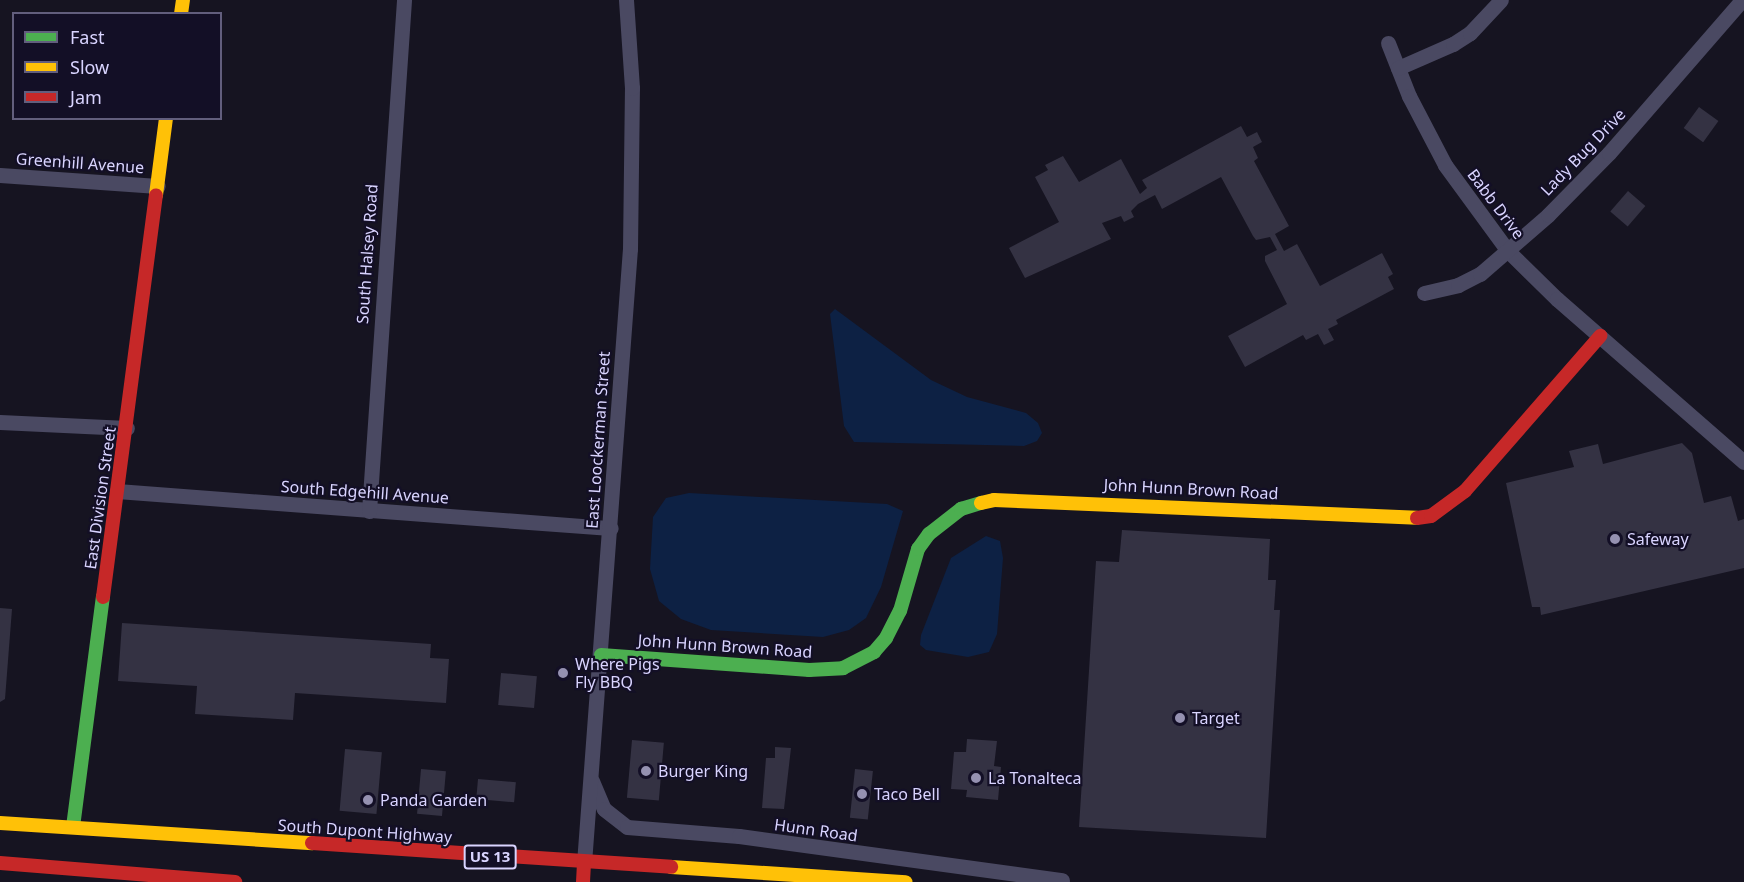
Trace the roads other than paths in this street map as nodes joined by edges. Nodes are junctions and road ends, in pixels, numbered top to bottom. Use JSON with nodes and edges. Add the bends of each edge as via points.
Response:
{"nodes":[{"id":1,"x":404,"y":0,"type":"edge"},
{"id":2,"x":626,"y":0,"type":"edge"},
{"id":3,"x":1502,"y":0,"type":"edge"},
{"id":4,"x":1742,"y":0,"type":"edge"},
{"id":5,"x":1388,"y":43,"type":"dead end"},
{"id":6,"x":1398,"y":68,"type":"junction"},
{"id":7,"x":166,"y":120,"type":"edge"},
{"id":8,"x":0,"y":175,"type":"edge"},
{"id":9,"x":158,"y":186,"type":"junction"},
{"id":10,"x":1508,"y":251,"type":"junction"},
{"id":11,"x":1424,"y":293,"type":"dead end"},
{"id":12,"x":1600,"y":336,"type":"junction"},
{"id":13,"x":0,"y":422,"type":"edge"},
{"id":14,"x":127,"y":428,"type":"junction"},
{"id":15,"x":1744,"y":462,"type":"edge"},
{"id":16,"x":117,"y":491,"type":"junction"},
{"id":17,"x":369,"y":511,"type":"junction"},
{"id":18,"x":610,"y":528,"type":"junction"},
{"id":19,"x":602,"y":650,"type":"junction"},
{"id":20,"x":591,"y":779,"type":"junction"},
{"id":21,"x":0,"y":823,"type":"edge"},
{"id":22,"x":73,"y":826,"type":"junction"},
{"id":23,"x":0,"y":863,"type":"edge"},
{"id":24,"x":584,"y":863,"type":"junction"},
{"id":25,"x":68,"y":864,"type":"edge"},
{"id":26,"x":1062,"y":880,"type":"dead end"},
{"id":27,"x":235,"y":882,"type":"edge"},
{"id":28,"x":583,"y":882,"type":"edge"},
{"id":29,"x":906,"y":882,"type":"edge"}],
"edges":[{"from":1,"to":17,"type":"street","name":"South Halsey Road"},
{"from":2,"to":18,"type":"street","name":"East Loockerman Street","via":[[632,88],[630,249]]},
{"from":3,"to":6,"type":"street","via":[[1470,33]]},
{"from":4,"to":10,"type":"street","name":"Lady Bug Drive","via":[[1601,161]]},
{"from":5,"to":6,"type":"street","name":"Babb Drive"},
{"from":6,"to":10,"type":"street","name":"Babb Drive","via":[[1445,165]]},
{"from":7,"to":9,"type":"main road","name":"East Division Street"},
{"from":8,"to":9,"type":"street","name":"Greenhill Avenue"},
{"from":9,"to":14,"type":"main road","name":"East Division Street"},
{"from":10,"to":11,"type":"street","name":"Lady Bug Drive","via":[[1458,285]]},
{"from":10,"to":12,"type":"street","name":"Babb Drive"},
{"from":12,"to":15,"type":"street"},
{"from":12,"to":19,"type":"main road","name":"John Hunn Brown Road","via":[[1465,491],[1431,516],[1408,520],[994,500],[961,509],[929,534],[918,549],[900,611],[886,638],[874,652],[843,668],[808,670]]},
{"from":13,"to":14,"type":"street"},
{"from":14,"to":16,"type":"main road","name":"East Division Street"},
{"from":16,"to":17,"type":"street","name":"South Edgehill Avenue"},
{"from":16,"to":22,"type":"main road","name":"East Division Street"},
{"from":17,"to":18,"type":"street","name":"South Edgehill Avenue"},
{"from":18,"to":19,"type":"street","name":"East Loockerman Street"},
{"from":19,"to":20,"type":"street","name":"East Loockerman Street"},
{"from":20,"to":24,"type":"street","name":"East Loockerman Street"},
{"from":20,"to":26,"type":"street","name":"Hunn Road","via":[[604,809],[627,827],[687,835],[739,836]]},
{"from":21,"to":22,"type":"main road","number":"US 13"},
{"from":22,"to":24,"type":"main road","name":"South Dupont Highway","number":"US 13"},
{"from":22,"to":25,"type":"main road","name":"East Division Street"},
{"from":23,"to":25,"type":"main road"},
{"from":24,"to":28,"type":"main road","name":"East Loockerman Street"},
{"from":24,"to":29,"type":"main road","name":"South Dupont Highway","number":"US 13"},
{"from":25,"to":27,"type":"main road"}]}
